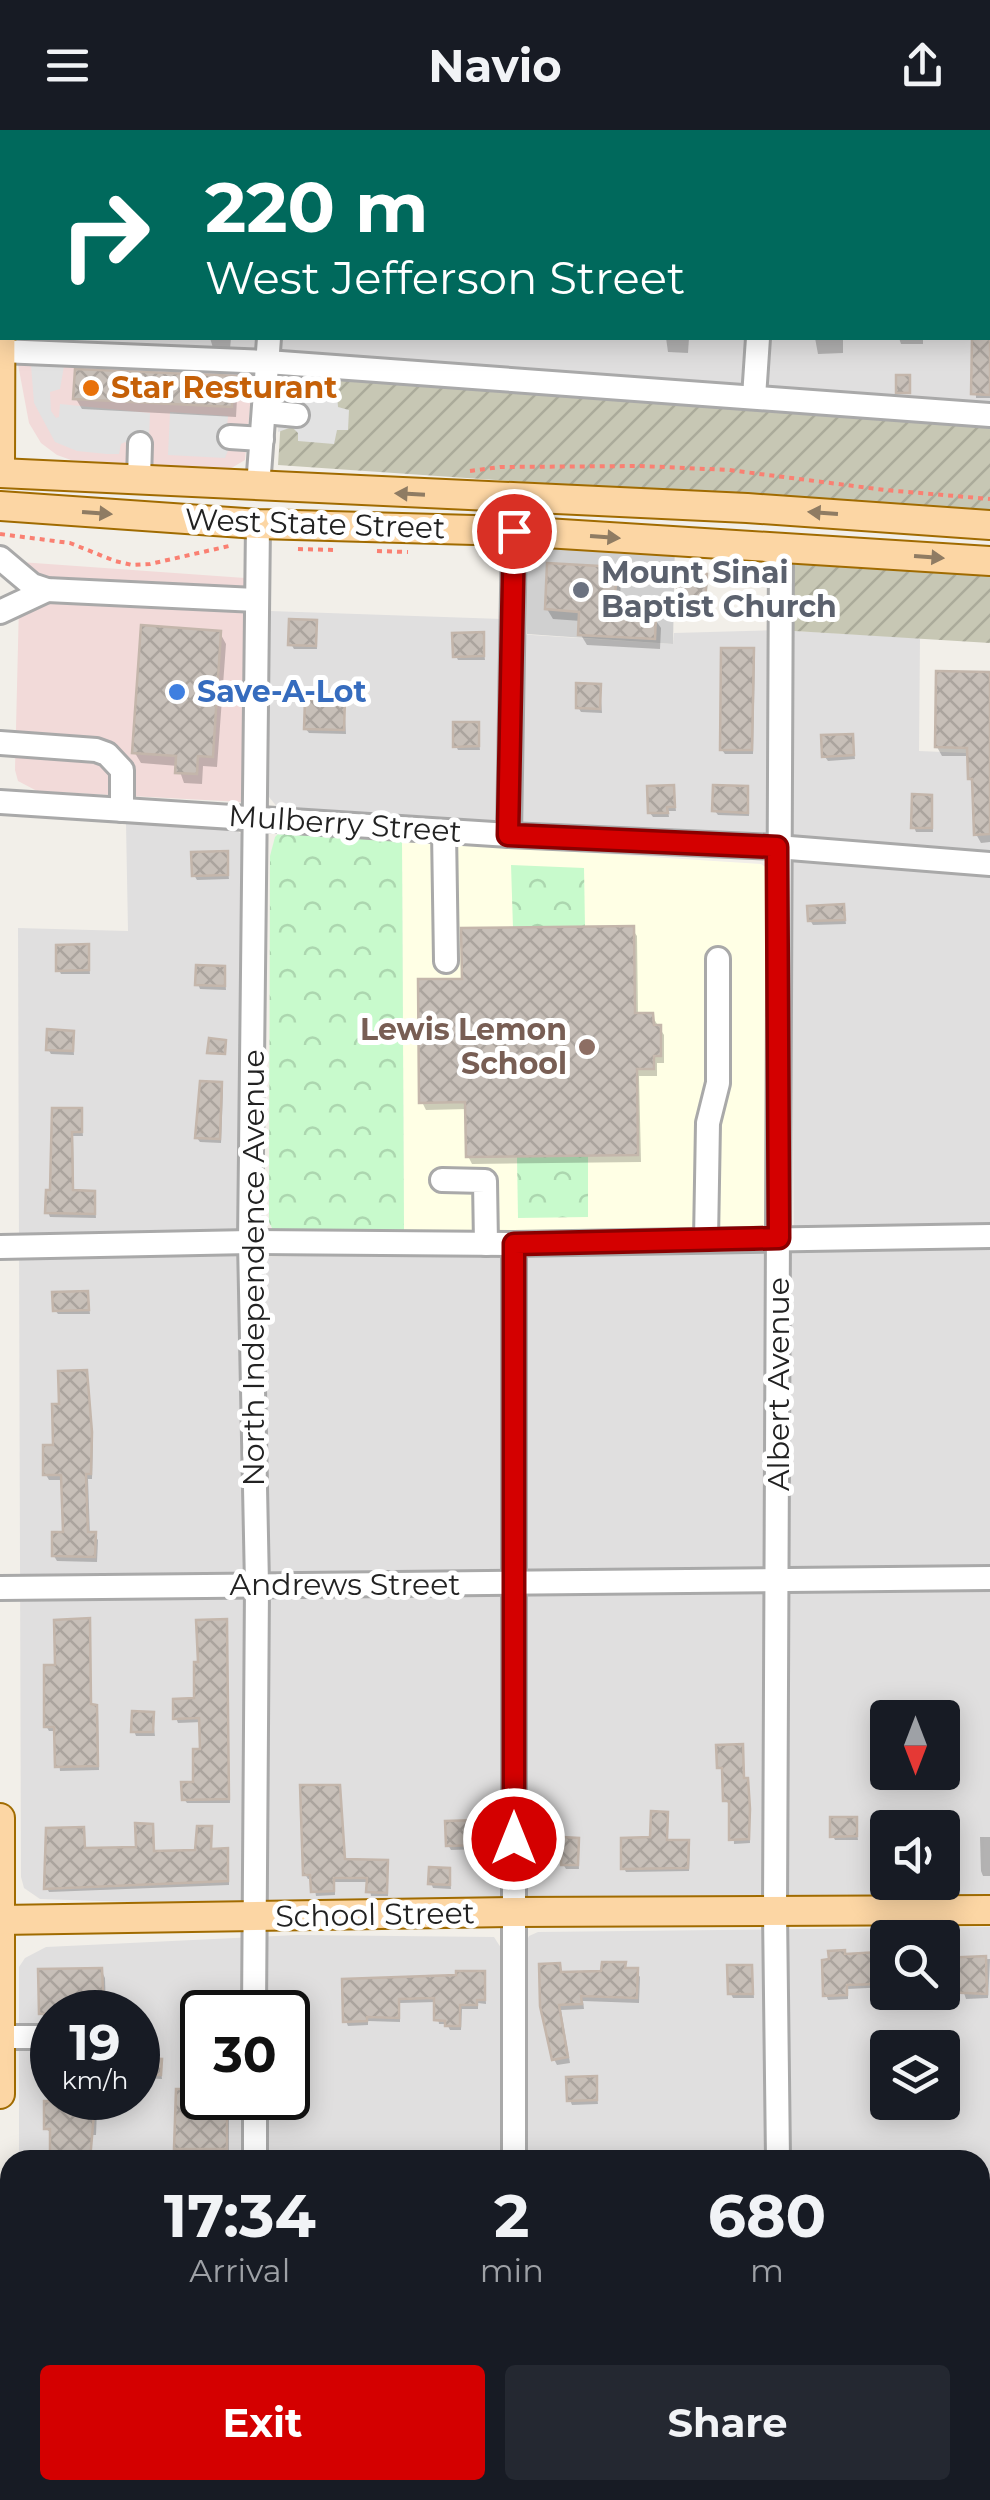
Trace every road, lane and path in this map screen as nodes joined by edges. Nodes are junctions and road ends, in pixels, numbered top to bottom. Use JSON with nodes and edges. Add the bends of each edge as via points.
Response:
{"nodes":[{"id":1,"x":269,"y":340,"type":"edge"},
{"id":2,"x":758,"y":340,"type":"edge"},
{"id":3,"x":0,"y":352,"type":"edge"},
{"id":4,"x":267,"y":362,"type":"junction"},
{"id":5,"x":754,"y":397,"type":"junction"},
{"id":6,"x":264,"y":412,"type":"junction"},
{"id":7,"x":297,"y":415,"type":"dead end"},
{"id":8,"x":990,"y":415,"type":"edge"},
{"id":9,"x":230,"y":437,"type":"dead end"},
{"id":10,"x":262,"y":438,"type":"junction"},
{"id":11,"x":140,"y":444,"type":"dead end"},
{"id":12,"x":0,"y":470,"type":"edge"},
{"id":13,"x":468,"y":477,"type":"dead end"},
{"id":14,"x":139,"y":480,"type":"junction"},
{"id":15,"x":258,"y":487,"type":"junction"},
{"id":16,"x":990,"y":499,"type":"edge"},
{"id":17,"x":0,"y":506,"type":"edge"},
{"id":18,"x":990,"y":525,"type":"edge"},
{"id":19,"x":514,"y":531,"type":"junction"},
{"id":20,"x":0,"y":534,"type":"edge"},
{"id":21,"x":258,"y":535,"type":"junction"},
{"id":22,"x":781,"y":548,"type":"junction"},
{"id":23,"x":338,"y":550,"type":"dead end"},
{"id":24,"x":375,"y":551,"type":"dead end"},
{"id":25,"x":409,"y":552,"type":"dead end"},
{"id":26,"x":0,"y":558,"type":"edge"},
{"id":27,"x":990,"y":561,"type":"edge"},
{"id":28,"x":48,"y":590,"type":"junction"},
{"id":29,"x":257,"y":600,"type":"junction"},
{"id":30,"x":0,"y":612,"type":"edge"},
{"id":31,"x":0,"y":743,"type":"edge"},
{"id":32,"x":0,"y":802,"type":"edge"},
{"id":33,"x":122,"y":810,"type":"junction"},
{"id":34,"x":255,"y":818,"type":"junction"},
{"id":35,"x":444,"y":831,"type":"junction"},
{"id":36,"x":508,"y":835,"type":"junction"},
{"id":37,"x":777,"y":847,"type":"junction"},
{"id":38,"x":990,"y":864,"type":"edge"},
{"id":39,"x":718,"y":959,"type":"dead end"},
{"id":40,"x":446,"y":961,"type":"dead end"},
{"id":41,"x":442,"y":1180,"type":"dead end"},
{"id":42,"x":990,"y":1236,"type":"edge"},
{"id":43,"x":779,"y":1238,"type":"junction"},
{"id":44,"x":706,"y":1240,"type":"junction"},
{"id":45,"x":250,"y":1242,"type":"junction"},
{"id":46,"x":486,"y":1244,"type":"junction"},
{"id":47,"x":514,"y":1244,"type":"junction"},
{"id":48,"x":0,"y":1248,"type":"edge"},
{"id":49,"x":990,"y":1578,"type":"edge"},
{"id":50,"x":778,"y":1581,"type":"junction"},
{"id":51,"x":514,"y":1584,"type":"junction"},
{"id":52,"x":257,"y":1585,"type":"junction"},
{"id":53,"x":0,"y":1588,"type":"edge"},
{"id":54,"x":0,"y":1818,"type":"edge"},
{"id":55,"x":990,"y":1910,"type":"edge"},
{"id":56,"x":514,"y":1912,"type":"junction"},
{"id":57,"x":774,"y":1912,"type":"junction"},
{"id":58,"x":253,"y":1917,"type":"junction"},
{"id":59,"x":0,"y":1920,"type":"edge"},
{"id":60,"x":254,"y":1990,"type":"edge"},
{"id":61,"x":30,"y":2036,"type":"edge"},
{"id":62,"x":0,"y":2037,"type":"edge"},
{"id":63,"x":0,"y":2094,"type":"edge"},
{"id":64,"x":255,"y":2120,"type":"edge"},
{"id":65,"x":256,"y":2150,"type":"edge"},
{"id":66,"x":514,"y":2150,"type":"edge"},
{"id":67,"x":778,"y":2150,"type":"edge"}],
"edges":[{"from":1,"to":4,"type":"street"},
{"from":2,"to":5,"type":"street"},
{"from":3,"to":4,"type":"street"},
{"from":3,"to":12,"type":"main road"},
{"from":4,"to":5,"type":"street"},
{"from":4,"to":6,"type":"street"},
{"from":5,"to":8,"type":"street"},
{"from":6,"to":7,"type":"street"},
{"from":6,"to":10,"type":"street"},
{"from":9,"to":10,"type":"street"},
{"from":10,"to":15,"type":"street"},
{"from":11,"to":14,"type":"street"},
{"from":12,"to":14,"type":"main road","name":"West State Street"},
{"from":13,"to":16,"type":"path","via":[[472,470],[500,467],[684,468]]},
{"from":14,"to":15,"type":"main road","name":"West State Street"},
{"from":18,"to":15,"type":"main road","name":"West State Street","one_way":true},
{"from":17,"to":21,"type":"main road","name":"West State Street","one_way":true},
{"from":19,"to":21,"type":"main road","name":"West State Street"},
{"from":19,"to":22,"type":"main road","name":"West State Street","one_way":true},
{"from":19,"to":36,"type":"street"},
{"from":20,"to":21,"type":"path","via":[[70,544],[132,565]]},
{"from":21,"to":23,"type":"path"},
{"from":21,"to":29,"type":"street","name":"North Independence Avenue"},
{"from":22,"to":27,"type":"main road","name":"West State Street","one_way":true},
{"from":22,"to":37,"type":"street","name":"Albert Avenue"},
{"from":24,"to":25,"type":"path"},
{"from":26,"to":28,"type":"street"},
{"from":28,"to":29,"type":"street"},
{"from":28,"to":30,"type":"street"},
{"from":29,"to":34,"type":"street","name":"North Independence Avenue"},
{"from":31,"to":33,"type":"street","via":[[107,754],[122,770]]},
{"from":32,"to":33,"type":"street","name":"Mulberry Street"},
{"from":33,"to":34,"type":"street","name":"Mulberry Street"},
{"from":34,"to":35,"type":"street","name":"Mulberry Street"},
{"from":34,"to":45,"type":"street","name":"North Independence Avenue"},
{"from":35,"to":36,"type":"street","name":"Mulberry Street"},
{"from":35,"to":40,"type":"street"},
{"from":36,"to":37,"type":"street","name":"Mulberry Street"},
{"from":37,"to":38,"type":"street","name":"Mulberry Street"},
{"from":37,"to":43,"type":"street","name":"Albert Avenue"},
{"from":39,"to":44,"type":"street","via":[[718,1083],[708,1123]]},
{"from":41,"to":46,"type":"street","via":[[486,1181]]},
{"from":42,"to":43,"type":"street"},
{"from":43,"to":44,"type":"street"},
{"from":43,"to":50,"type":"street","name":"Albert Avenue"},
{"from":44,"to":47,"type":"street"},
{"from":45,"to":46,"type":"street"},
{"from":45,"to":48,"type":"street"},
{"from":45,"to":52,"type":"street","name":"North Independence Avenue"},
{"from":46,"to":47,"type":"street"},
{"from":47,"to":51,"type":"street"},
{"from":49,"to":50,"type":"street","name":"Andrews Street"},
{"from":50,"to":51,"type":"street","name":"Andrews Street"},
{"from":50,"to":57,"type":"street","name":"Albert Avenue"},
{"from":51,"to":52,"type":"street","name":"Andrews Street"},
{"from":51,"to":56,"type":"street"},
{"from":52,"to":53,"type":"street","name":"Andrews Street"},
{"from":52,"to":58,"type":"street","name":"North Independence Avenue"},
{"from":54,"to":59,"type":"main road"},
{"from":55,"to":57,"type":"main road","name":"School Street"},
{"from":56,"to":57,"type":"main road","name":"School Street"},
{"from":56,"to":58,"type":"main road","name":"School Street"},
{"from":56,"to":66,"type":"street"},
{"from":57,"to":67,"type":"street","name":"Albert Avenue"},
{"from":58,"to":59,"type":"main road","name":"School Street"},
{"from":58,"to":60,"type":"street","name":"North Independence Avenue"},
{"from":59,"to":62,"type":"main road"},
{"from":61,"to":62,"type":"street"},
{"from":62,"to":63,"type":"main road"},
{"from":64,"to":65,"type":"street"}]}
